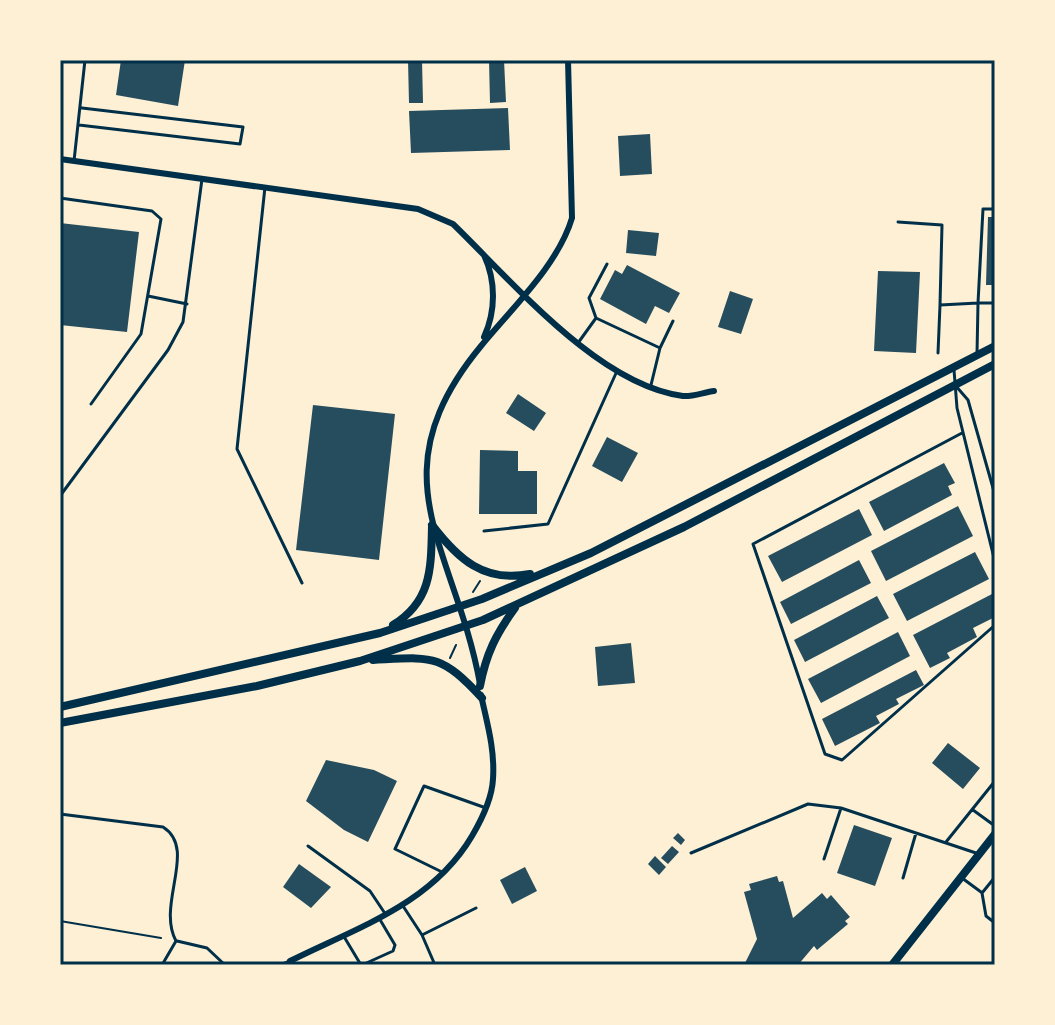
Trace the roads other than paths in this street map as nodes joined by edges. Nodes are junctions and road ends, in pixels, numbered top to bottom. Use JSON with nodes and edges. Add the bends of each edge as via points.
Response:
{"nodes":[{"id":1,"x":85,"y":60,"type":"edge"},
{"id":2,"x":568,"y":60,"type":"edge"},
{"id":3,"x":82,"y":108,"type":"junction"},
{"id":4,"x":79,"y":125,"type":"junction"},
{"id":5,"x":60,"y":159,"type":"edge"},
{"id":6,"x":74,"y":161,"type":"junction"},
{"id":7,"x":202,"y":179,"type":"junction"},
{"id":8,"x":265,"y":187,"type":"junction"},
{"id":9,"x":60,"y":198,"type":"edge"},
{"id":10,"x":995,"y":209,"type":"edge"},
{"id":11,"x":898,"y":222,"type":"dead end"},
{"id":12,"x":482,"y":252,"type":"junction"},
{"id":13,"x":607,"y":264,"type":"dead end"},
{"id":14,"x":524,"y":293,"type":"junction"},
{"id":15,"x":148,"y":296,"type":"junction"},
{"id":16,"x":978,"y":303,"type":"junction"},
{"id":17,"x":995,"y":303,"type":"edge"},
{"id":18,"x":187,"y":304,"type":"junction"},
{"id":19,"x":940,"y":305,"type":"junction"},
{"id":20,"x":596,"y":318,"type":"junction"},
{"id":21,"x":673,"y":321,"type":"dead end"},
{"id":22,"x":578,"y":343,"type":"junction"},
{"id":23,"x":995,"y":346,"type":"edge"},
{"id":24,"x":480,"y":347,"type":"junction"},
{"id":25,"x":660,"y":348,"type":"junction"},
{"id":26,"x":938,"y":353,"type":"dead end"},
{"id":27,"x":977,"y":355,"type":"junction"},
{"id":28,"x":995,"y":364,"type":"edge"},
{"id":29,"x":954,"y":366,"type":"junction"},
{"id":30,"x":617,"y":371,"type":"junction"},
{"id":31,"x":651,"y":385,"type":"junction"},
{"id":32,"x":955,"y":385,"type":"junction"},
{"id":33,"x":714,"y":391,"type":"dead end"},
{"id":34,"x":91,"y":404,"type":"dead end"},
{"id":35,"x":962,"y":433,"type":"junction"},
{"id":36,"x":995,"y":495,"type":"edge"},
{"id":37,"x":60,"y":496,"type":"edge"},
{"id":38,"x":432,"y":525,"type":"junction"},
{"id":39,"x":484,"y":531,"type":"dead end"},
{"id":40,"x":995,"y":562,"type":"edge"},
{"id":41,"x":548,"y":570,"type":"junction"},
{"id":42,"x":302,"y":583,"type":"dead end"},
{"id":43,"x":461,"y":606,"type":"junction"},
{"id":44,"x":516,"y":607,"type":"junction"},
{"id":45,"x":995,"y":625,"type":"edge"},
{"id":46,"x":468,"y":626,"type":"junction"},
{"id":47,"x":380,"y":633,"type":"junction"},
{"id":48,"x":360,"y":661,"type":"junction"},
{"id":49,"x":480,"y":686,"type":"junction"},
{"id":50,"x":482,"y":698,"type":"junction"},
{"id":51,"x":60,"y":707,"type":"edge"},
{"id":52,"x":60,"y":723,"type":"edge"},
{"id":53,"x":995,"y":781,"type":"edge"},
{"id":54,"x":486,"y":808,"type":"junction"},
{"id":55,"x":841,"y":808,"type":"junction"},
{"id":56,"x":973,"y":810,"type":"junction"},
{"id":57,"x":60,"y":814,"type":"edge"},
{"id":58,"x":995,"y":826,"type":"edge"},
{"id":59,"x":916,"y":833,"type":"junction"},
{"id":60,"x":995,"y":834,"type":"edge"},
{"id":61,"x":946,"y":842,"type":"junction"},
{"id":62,"x":308,"y":846,"type":"dead end"},
{"id":63,"x":691,"y":853,"type":"dead end"},
{"id":64,"x":979,"y":854,"type":"junction"},
{"id":65,"x":824,"y":859,"type":"dead end"},
{"id":66,"x":446,"y":874,"type":"junction"},
{"id":67,"x":995,"y":877,"type":"edge"},
{"id":68,"x":903,"y":878,"type":"dead end"},
{"id":69,"x":962,"y":878,"type":"junction"},
{"id":70,"x":982,"y":893,"type":"junction"},
{"id":71,"x":403,"y":906,"type":"junction"},
{"id":72,"x":476,"y":908,"type":"dead end"},
{"id":73,"x":383,"y":916,"type":"junction"},
{"id":74,"x":995,"y":923,"type":"edge"},
{"id":75,"x":343,"y":935,"type":"junction"},
{"id":76,"x":422,"y":935,"type":"junction"},
{"id":77,"x":176,"y":941,"type":"junction"},
{"id":78,"x":291,"y":963,"type":"edge"},
{"id":79,"x":162,"y":965,"type":"edge"},
{"id":80,"x":225,"y":965,"type":"edge"},
{"id":81,"x":280,"y":965,"type":"edge"},
{"id":82,"x":361,"y":965,"type":"edge"},
{"id":83,"x":435,"y":965,"type":"edge"},
{"id":84,"x":892,"y":965,"type":"edge"}],
"edges":[{"from":1,"to":3,"type":"lane"},
{"from":2,"to":14,"type":"street","via":[[572,218],[560,246]]},
{"from":3,"to":4,"type":"lane"},
{"from":3,"to":4,"type":"lane","via":[[243,127],[240,144]]},
{"from":4,"to":6,"type":"lane"},
{"from":5,"to":6,"type":"street"},
{"from":6,"to":7,"type":"street"},
{"from":7,"to":8,"type":"street"},
{"from":7,"to":18,"type":"lane"},
{"from":8,"to":12,"type":"street","via":[[437,214]]},
{"from":8,"to":42,"type":"lane","via":[[237,449]]},
{"from":9,"to":15,"type":"lane","via":[[152,211],[161,219]]},
{"from":10,"to":16,"type":"lane","via":[[983,209]]},
{"from":11,"to":19,"type":"lane","via":[[942,225]]},
{"from":12,"to":14,"type":"street"},
{"from":12,"to":24,"type":"street","via":[[492,272],[493,297]]},
{"from":13,"to":20,"type":"lane","via":[[589,298]]},
{"from":14,"to":22,"type":"street"},
{"from":14,"to":24,"type":"street"},
{"from":15,"to":18,"type":"lane"},
{"from":15,"to":34,"type":"lane","via":[[141,334]]},
{"from":16,"to":17,"type":"lane"},
{"from":16,"to":19,"type":"lane"},
{"from":16,"to":27,"type":"lane"},
{"from":18,"to":37,"type":"lane","via":[[168,350]]},
{"from":19,"to":26,"type":"lane"},
{"from":20,"to":22,"type":"lane"},
{"from":20,"to":25,"type":"lane"},
{"from":21,"to":25,"type":"lane"},
{"from":22,"to":30,"type":"street"},
{"from":23,"to":27,"type":"main road"},
{"from":24,"to":38,"type":"street","via":[[452,383],[432,428],[425,457]]},
{"from":25,"to":31,"type":"lane"},
{"from":27,"to":29,"type":"main road"},
{"from":28,"to":32,"type":"main road"},
{"from":29,"to":32,"type":"lane"},
{"from":29,"to":41,"type":"main road","via":[[619,539]]},
{"from":30,"to":31,"type":"street"},
{"from":30,"to":39,"type":"lane","via":[[548,524]]},
{"from":31,"to":33,"type":"street","via":[[685,396]]},
{"from":32,"to":35,"type":"lane"},
{"from":32,"to":36,"type":"lane","via":[[968,400]]},
{"from":32,"to":44,"type":"main road","via":[[756,491]]},
{"from":35,"to":40,"type":"lane"},
{"from":35,"to":45,"type":"lane","via":[[753,544],[825,754],[842,760]]},
{"from":38,"to":41,"type":"main road","via":[[454,554],[476,570],[499,577]]},
{"from":38,"to":43,"type":"street"},
{"from":38,"to":47,"type":"main road","via":[[427,589],[413,610]]},
{"from":41,"to":43,"type":"main road"},
{"from":43,"to":46,"type":"street"},
{"from":43,"to":47,"type":"main road"},
{"from":44,"to":46,"type":"main road"},
{"from":44,"to":49,"type":"main road","via":[[490,646]]},
{"from":46,"to":48,"type":"main road"},
{"from":46,"to":49,"type":"street"},
{"from":47,"to":51,"type":"main road"},
{"from":48,"to":50,"type":"main road","via":[[423,658],[444,663]]},
{"from":48,"to":52,"type":"main road"},
{"from":49,"to":50,"type":"street"},
{"from":50,"to":54,"type":"street","via":[[493,743],[493,781]]},
{"from":53,"to":56,"type":"lane"},
{"from":54,"to":66,"type":"street"},
{"from":54,"to":66,"type":"lane","via":[[424,786],[395,849]]},
{"from":55,"to":59,"type":"lane"},
{"from":55,"to":63,"type":"lane","via":[[808,804]]},
{"from":55,"to":65,"type":"lane"},
{"from":56,"to":58,"type":"lane"},
{"from":56,"to":61,"type":"lane"},
{"from":57,"to":77,"type":"lane","via":[[163,827],[174,834],[179,846],[168,918]]},
{"from":59,"to":61,"type":"lane"},
{"from":59,"to":68,"type":"lane"},
{"from":60,"to":64,"type":"main road"},
{"from":61,"to":64,"type":"lane"},
{"from":62,"to":73,"type":"lane","via":[[370,891]]},
{"from":64,"to":69,"type":"main road"},
{"from":66,"to":71,"type":"street"},
{"from":67,"to":70,"type":"lane"},
{"from":69,"to":70,"type":"lane"},
{"from":69,"to":84,"type":"main road"},
{"from":70,"to":74,"type":"lane","via":[[986,916]]},
{"from":71,"to":73,"type":"street"},
{"from":71,"to":76,"type":"lane"},
{"from":72,"to":76,"type":"lane"},
{"from":73,"to":75,"type":"street"},
{"from":73,"to":82,"type":"lane","via":[[393,951]]},
{"from":75,"to":78,"type":"street"},
{"from":75,"to":82,"type":"lane"},
{"from":76,"to":83,"type":"lane"},
{"from":77,"to":79,"type":"lane"},
{"from":77,"to":80,"type":"lane","via":[[207,948]]},
{"from":78,"to":81,"type":"lane"}]}
